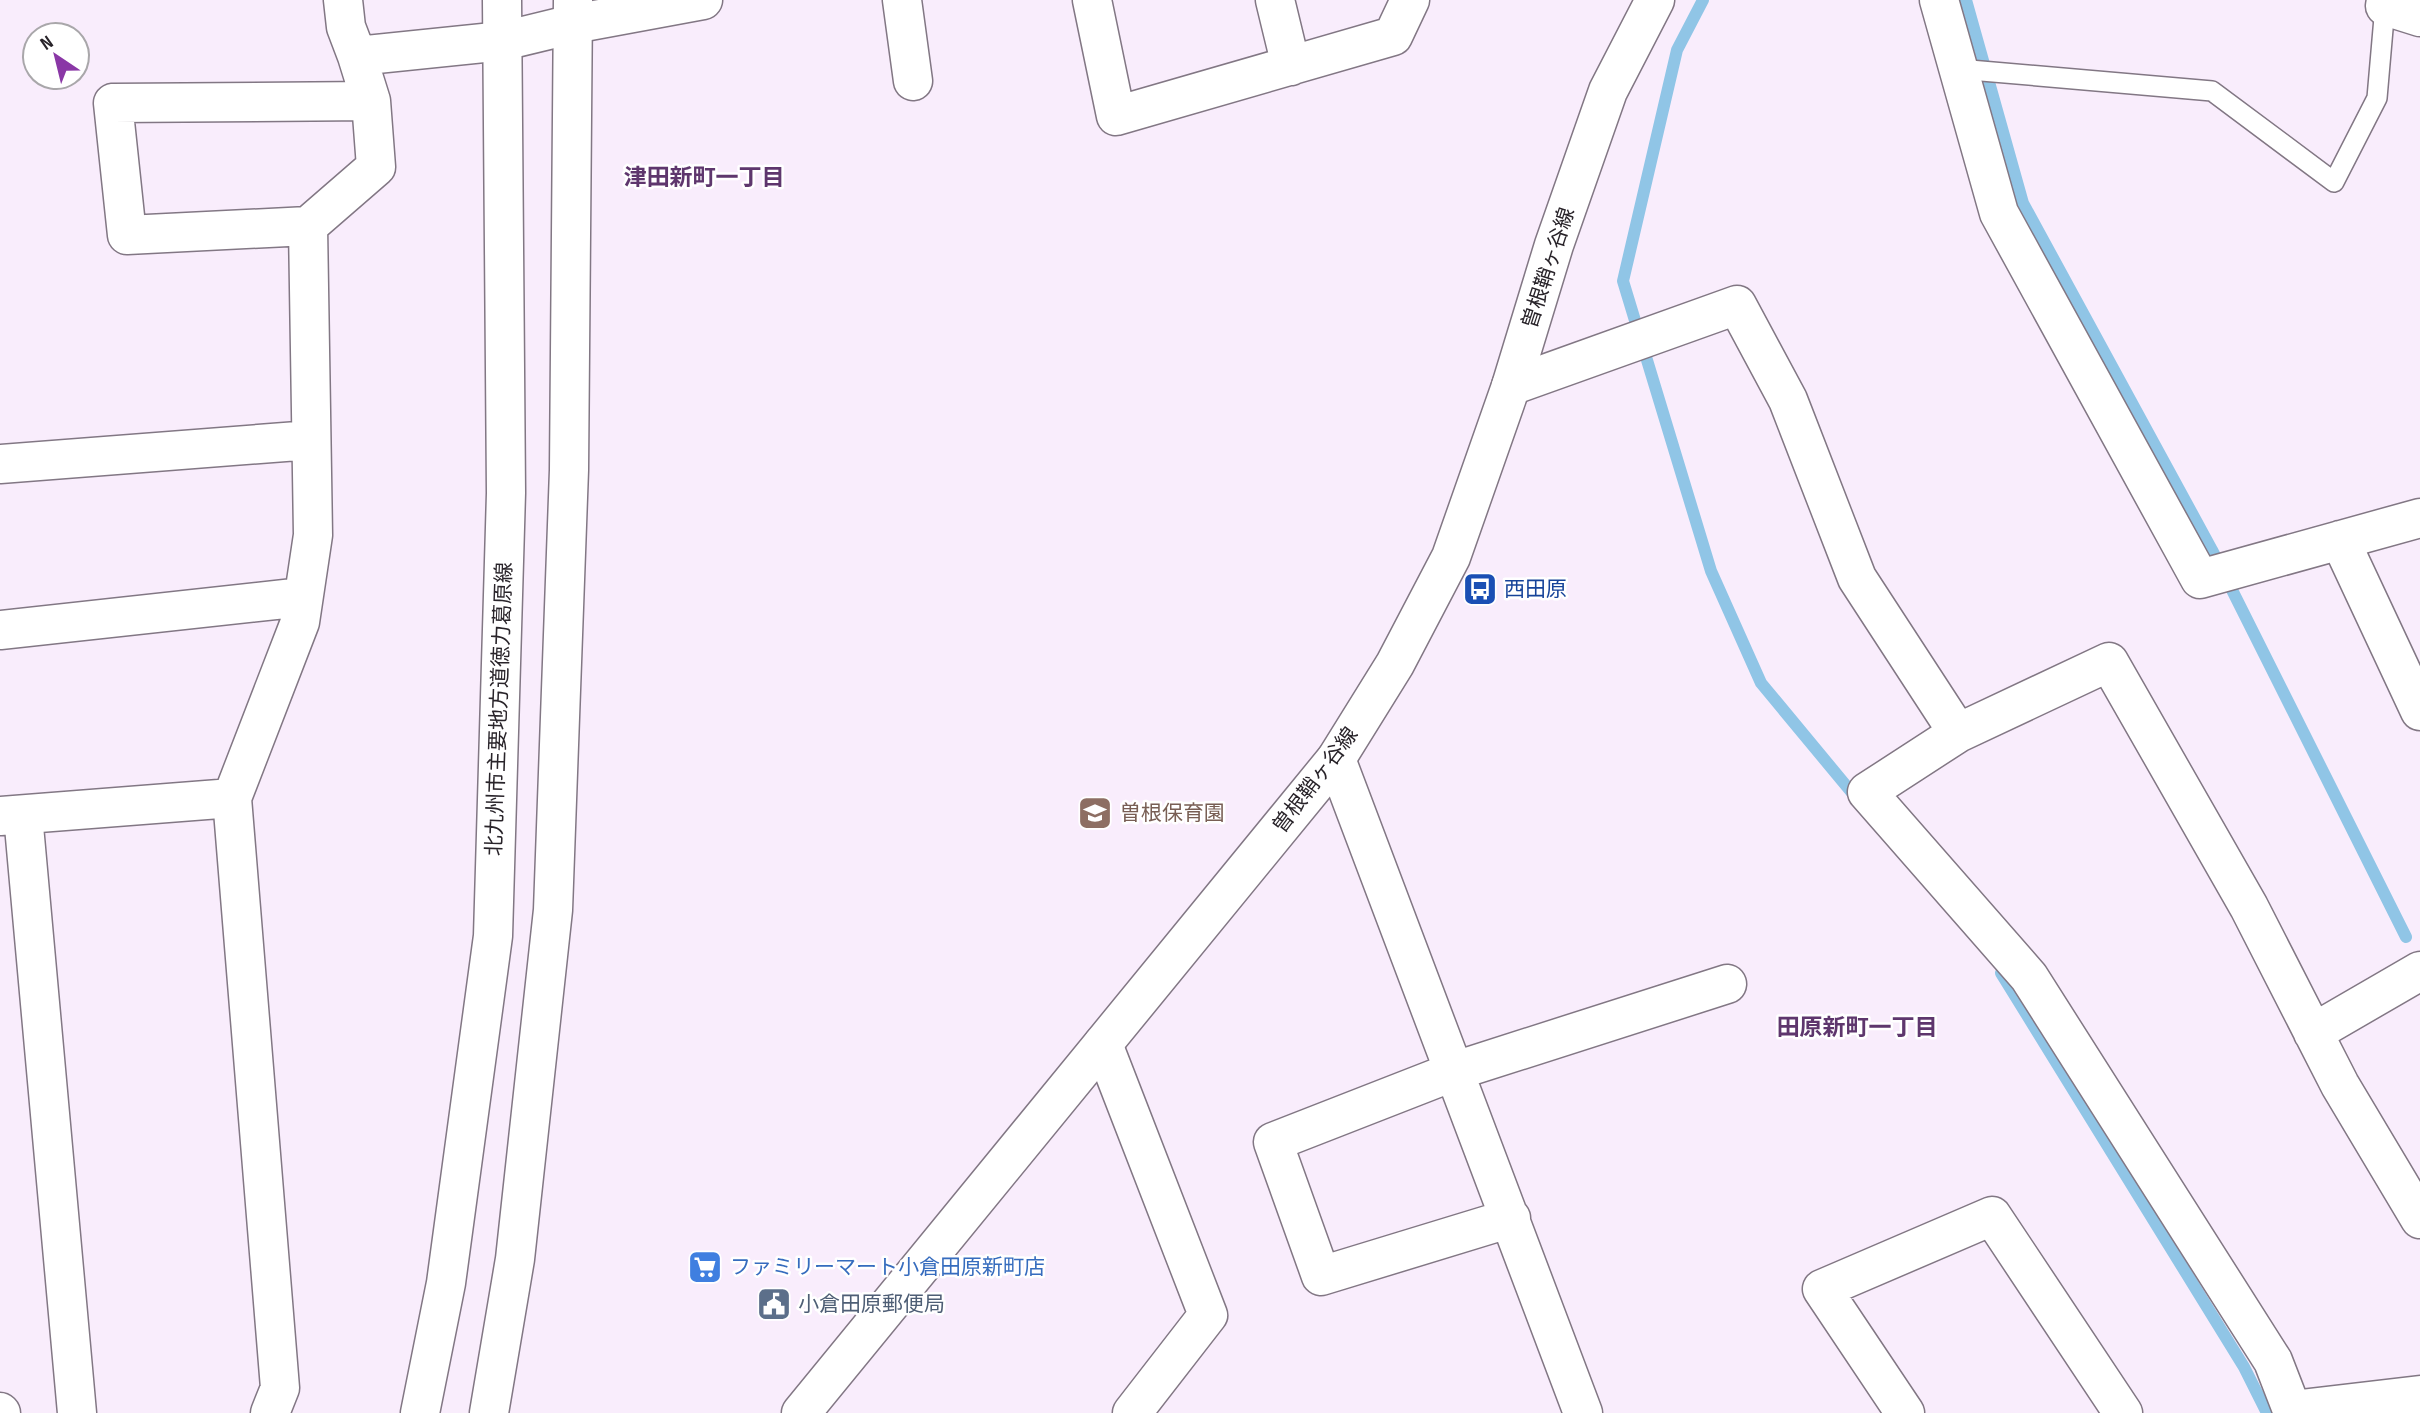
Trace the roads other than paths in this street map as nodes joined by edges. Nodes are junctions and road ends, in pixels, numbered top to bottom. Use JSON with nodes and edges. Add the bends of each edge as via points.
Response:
{"nodes":[{"id":1,"x":344,"y":0,"type":"edge"},
{"id":2,"x":502,"y":0,"type":"edge"},
{"id":3,"x":703,"y":0,"type":"edge"},
{"id":4,"x":902,"y":0,"type":"edge"},
{"id":5,"x":1092,"y":0,"type":"edge"},
{"id":6,"x":1275,"y":0,"type":"edge"},
{"id":7,"x":1410,"y":0,"type":"edge"},
{"id":8,"x":1655,"y":0,"type":"edge"},
{"id":9,"x":1939,"y":0,"type":"edge"},
{"id":10,"x":2397,"y":8,"type":"edge"},
{"id":11,"x":573,"y":12,"type":"edge"},
{"id":12,"x":503,"y":41,"type":"junction"},
{"id":13,"x":357,"y":55,"type":"junction"},
{"id":14,"x":1291,"y":66,"type":"junction"},
{"id":15,"x":1958,"y":69,"type":"junction"},
{"id":16,"x":914,"y":81,"type":"dead end"},
{"id":17,"x":371,"y":100,"type":"junction"},
{"id":18,"x":308,"y":226,"type":"junction"},
{"id":19,"x":1511,"y":386,"type":"junction"},
{"id":20,"x":311,"y":440,"type":"junction"},
{"id":21,"x":0,"y":464,"type":"edge"},
{"id":22,"x":2420,"y":518,"type":"edge"},
{"id":23,"x":2340,"y":540,"type":"junction"},
{"id":24,"x":303,"y":597,"type":"junction"},
{"id":25,"x":0,"y":630,"type":"edge"},
{"id":26,"x":2419,"y":707,"type":"edge"},
{"id":27,"x":1958,"y":733,"type":"junction"},
{"id":28,"x":1336,"y":759,"type":"junction"},
{"id":29,"x":232,"y":798,"type":"junction"},
{"id":30,"x":11,"y":816,"type":"edge"},
{"id":31,"x":2420,"y":971,"type":"edge"},
{"id":32,"x":1727,"y":984,"type":"dead end"},
{"id":33,"x":2313,"y":1033,"type":"junction"},
{"id":34,"x":1103,"y":1044,"type":"junction"},
{"id":35,"x":1455,"y":1071,"type":"junction"},
{"id":36,"x":1511,"y":1217,"type":"junction"},
{"id":37,"x":2420,"y":1219,"type":"edge"},
{"id":38,"x":2420,"y":1395,"type":"edge"},
{"id":39,"x":77,"y":1413,"type":"edge"},
{"id":40,"x":270,"y":1413,"type":"edge"},
{"id":41,"x":420,"y":1413,"type":"edge"},
{"id":42,"x":489,"y":1413,"type":"edge"},
{"id":43,"x":801,"y":1413,"type":"edge"},
{"id":44,"x":1132,"y":1413,"type":"edge"},
{"id":45,"x":1583,"y":1413,"type":"edge"},
{"id":46,"x":1905,"y":1413,"type":"edge"},
{"id":47,"x":2123,"y":1413,"type":"edge"}],
"edges":[{"from":1,"to":13,"type":"street","via":[[346,27]]},
{"from":2,"to":12,"type":"street","name":"北九州市主要地方道徳力葛原線"},
{"from":3,"to":11,"type":"street"},
{"from":4,"to":16,"type":"street"},
{"from":5,"to":14,"type":"street","via":[[1116,116]]},
{"from":6,"to":14,"type":"street"},
{"from":7,"to":14,"type":"street","via":[[1393,36]]},
{"from":8,"to":19,"type":"street","name":"曽根鞘ヶ谷線","via":[[1608,91]]},
{"from":9,"to":15,"type":"street"},
{"from":10,"to":15,"type":"lane","via":[[2377,98],[2334,182],[2212,91]]},
{"from":11,"to":12,"type":"street"},
{"from":11,"to":42,"type":"street","via":[[569,470],[553,910],[515,1259]]},
{"from":12,"to":13,"type":"street"},
{"from":12,"to":41,"type":"street","name":"北九州市主要地方道徳力葛原線","via":[[506,493],[493,936],[446,1283]]},
{"from":13,"to":17,"type":"street"},
{"from":15,"to":23,"type":"street","via":[[1999,213],[2200,579]]},
{"from":17,"to":18,"type":"street","via":[[376,167]]},
{"from":17,"to":18,"type":"street","via":[[113,103],[127,235]]},
{"from":18,"to":20,"type":"street"},
{"from":19,"to":27,"type":"street","via":[[1737,305],[1788,400],[1857,578]]},
{"from":19,"to":28,"type":"street","name":"曽根鞘ヶ谷線","via":[[1451,557],[1395,664]]},
{"from":20,"to":21,"type":"street"},
{"from":20,"to":24,"type":"street","via":[[313,535]]},
{"from":22,"to":23,"type":"street"},
{"from":23,"to":26,"type":"street"},
{"from":24,"to":25,"type":"street"},
{"from":24,"to":29,"type":"street","via":[[300,622]]},
{"from":27,"to":33,"type":"street","via":[[2109,662],[2249,907]]},
{"from":27,"to":38,"type":"street","via":[[1867,792],[2029,977],[2273,1360],[2292,1410]]},
{"from":28,"to":34,"type":"street","name":"曽根鞘ヶ谷線"},
{"from":28,"to":35,"type":"street"},
{"from":29,"to":30,"type":"street"},
{"from":29,"to":40,"type":"street","via":[[280,1388]]},
{"from":30,"to":39,"type":"street"},
{"from":31,"to":33,"type":"street"},
{"from":32,"to":35,"type":"street"},
{"from":33,"to":37,"type":"street"},
{"from":34,"to":43,"type":"street","name":"曽根鞘ヶ谷線"},
{"from":34,"to":44,"type":"street","via":[[1208,1315]]},
{"from":35,"to":36,"type":"street"},
{"from":35,"to":36,"type":"street","via":[[1273,1142],[1321,1276]]},
{"from":36,"to":45,"type":"street"},
{"from":46,"to":47,"type":"street","via":[[1822,1289],[1992,1216]]}]}
